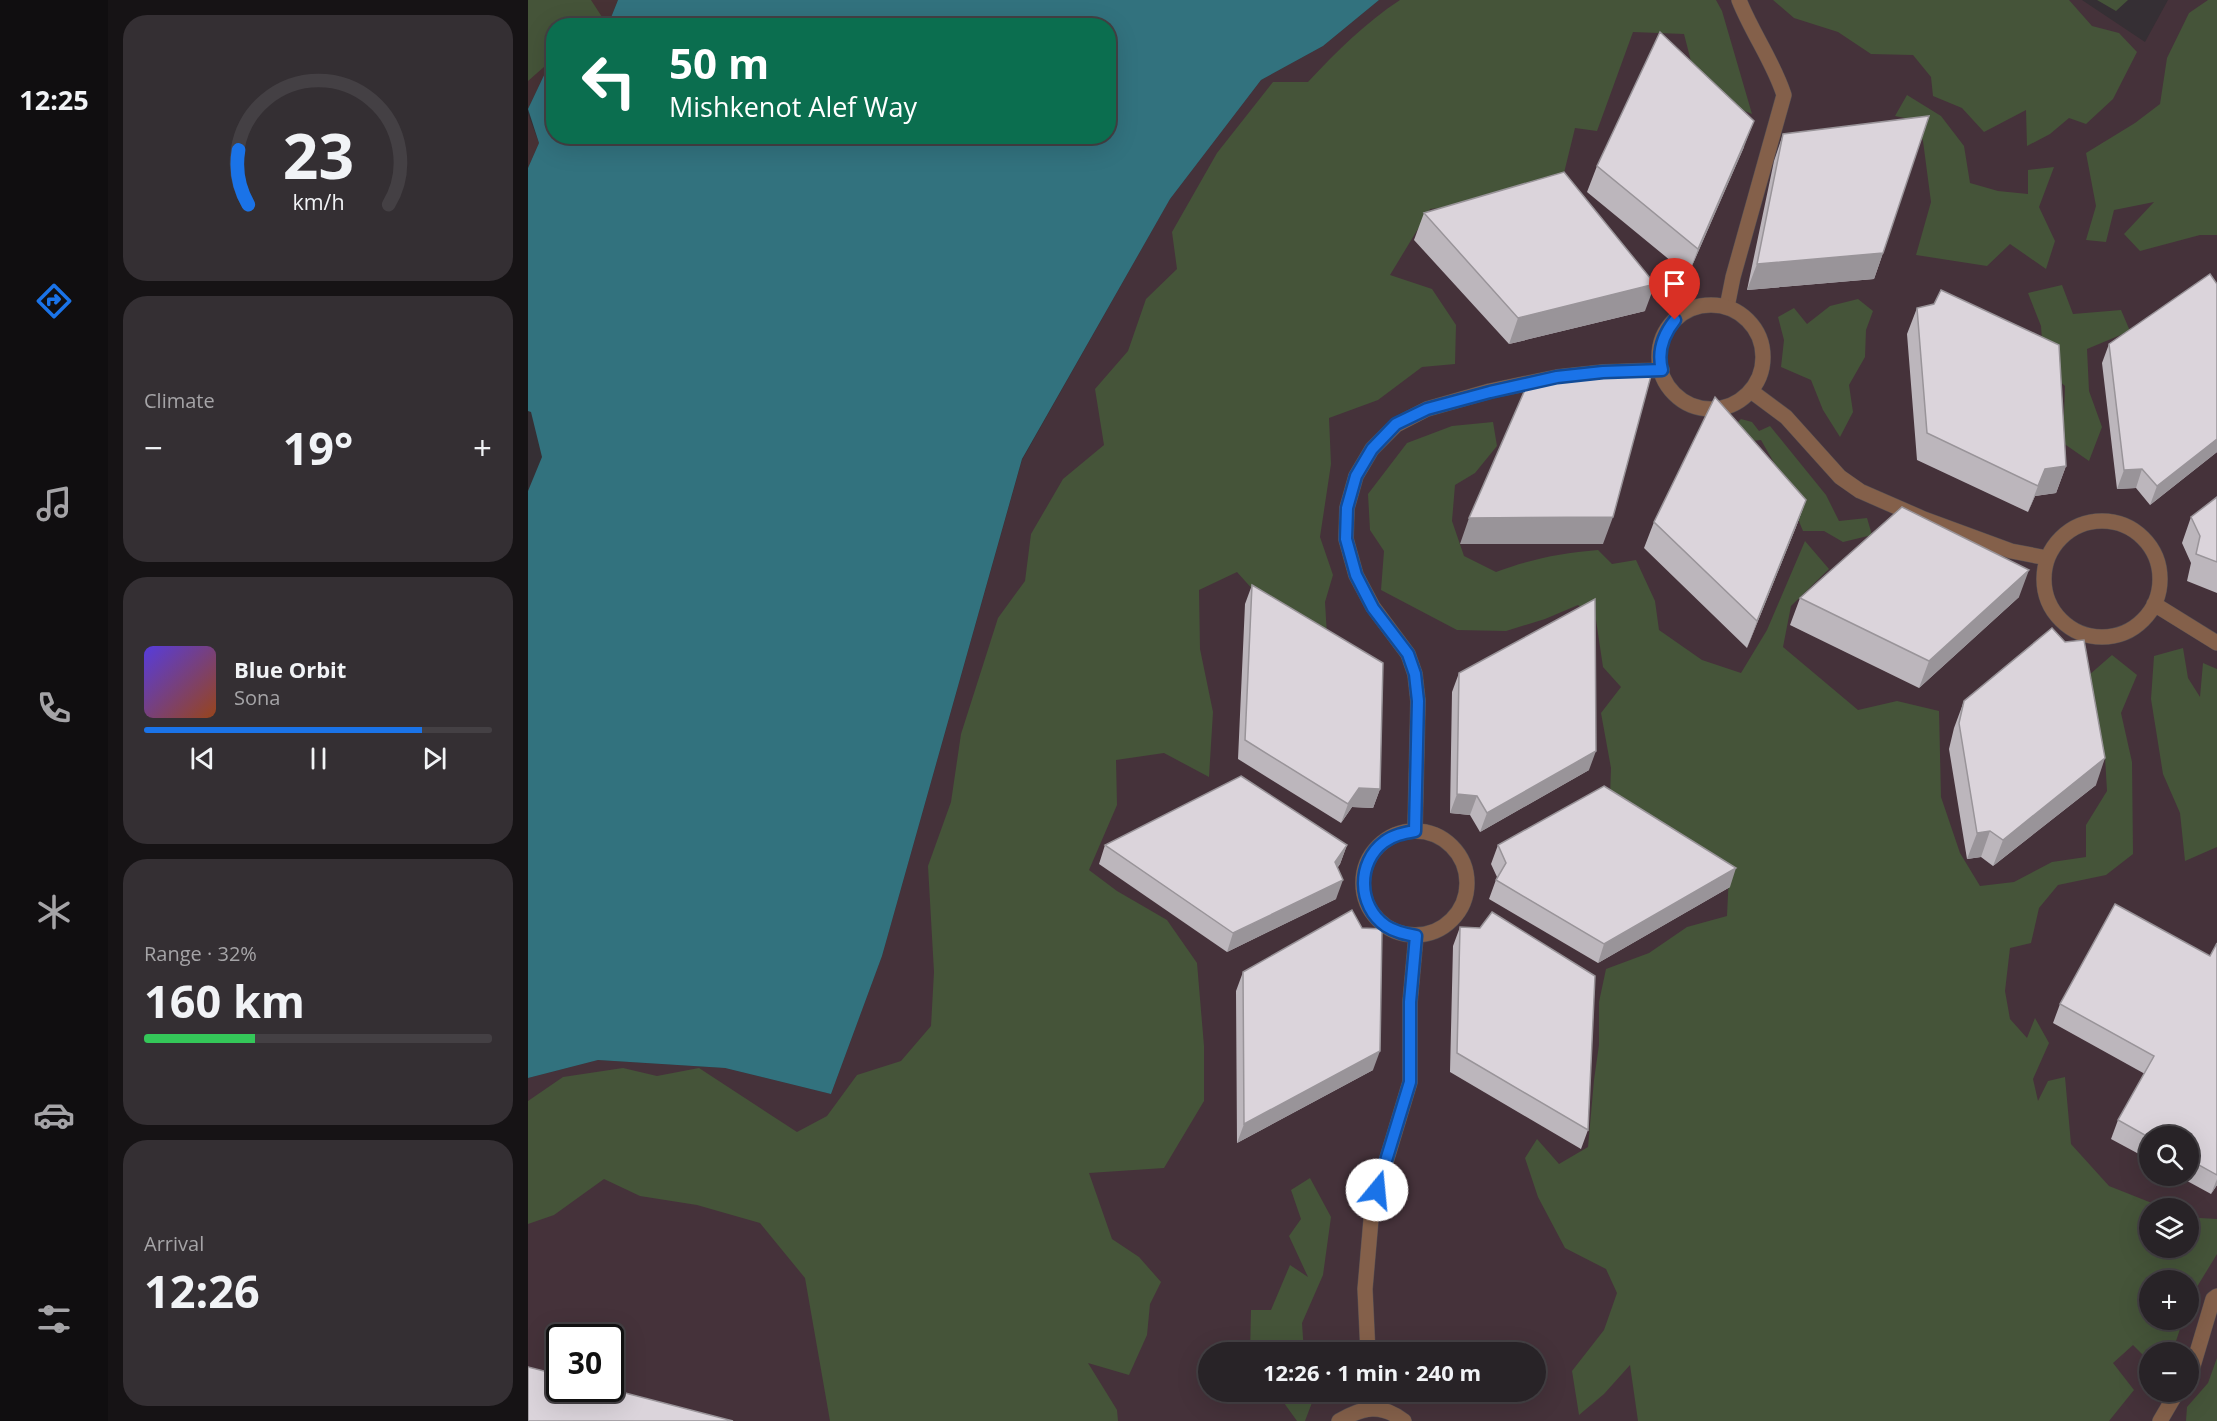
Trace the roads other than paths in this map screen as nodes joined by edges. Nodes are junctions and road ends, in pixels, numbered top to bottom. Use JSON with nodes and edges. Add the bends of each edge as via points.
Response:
{"nodes":[{"id":1,"x":1739,"y":0,"type":"edge"},
{"id":2,"x":1727,"y":307,"type":"junction"},
{"id":3,"x":1662,"y":370,"type":"junction"},
{"id":4,"x":1751,"y":391,"type":"junction"},
{"id":5,"x":2047,"y":558,"type":"junction"},
{"id":6,"x":2154,"y":604,"type":"junction"},
{"id":7,"x":2217,"y":643,"type":"edge"},
{"id":8,"x":1415,"y":831,"type":"junction"},
{"id":9,"x":1416,"y":936,"type":"junction"},
{"id":10,"x":2217,"y":1296,"type":"edge"},
{"id":11,"x":1367,"y":1342,"type":"edge"},
{"id":12,"x":2199,"y":1346,"type":"edge"},
{"id":13,"x":1371,"y":1402,"type":"edge"},
{"id":14,"x":2171,"y":1402,"type":"edge"},
{"id":15,"x":1371,"y":1408,"type":"junction"},
{"id":16,"x":1339,"y":1421,"type":"edge"},
{"id":17,"x":1404,"y":1421,"type":"edge"},
{"id":18,"x":2160,"y":1421,"type":"edge"}],
"edges":[{"from":1,"to":2,"type":"street","via":[[1777,73],[1784,95]]},
{"from":2,"to":3,"type":"street","via":[[1702,305],[1675,320],[1660,347]]},
{"from":2,"to":4,"type":"street","via":[[1746,318],[1762,346],[1763,362]]},
{"from":3,"to":4,"type":"street","via":[[1674,393],[1687,403],[1704,408],[1721,408]]},
{"from":3,"to":8,"type":"street","via":[[1557,377],[1427,409],[1396,424],[1372,449],[1356,476],[1347,508],[1346,539],[1356,575],[1373,608],[1408,654],[1415,674]]},
{"from":4,"to":5,"type":"street","via":[[1786,417],[1840,477],[1860,491],[1924,519],[2011,550]]},
{"from":5,"to":6,"type":"street","via":[[2045,594],[2052,609],[2077,632],[2110,636],[2126,631],[2140,622]]},
{"from":5,"to":6,"type":"street","via":[[2057,541],[2091,521],[2129,527],[2156,556],[2160,575]]},
{"from":6,"to":7,"type":"street"},
{"from":8,"to":9,"type":"street","via":[[1384,842],[1373,854],[1363,884],[1374,915],[1386,926]]},
{"from":8,"to":9,"type":"street","via":[[1433,834],[1448,843],[1467,874],[1467,892],[1450,923]]},
{"from":9,"to":11,"type":"street","via":[[1410,1002],[1410,1082],[1372,1208],[1365,1289]]},
{"from":10,"to":12,"type":"street"},
{"from":13,"to":15,"type":"street"},
{"from":14,"to":18,"type":"street"},
{"from":15,"to":16,"type":"street"},
{"from":15,"to":17,"type":"street"}]}
